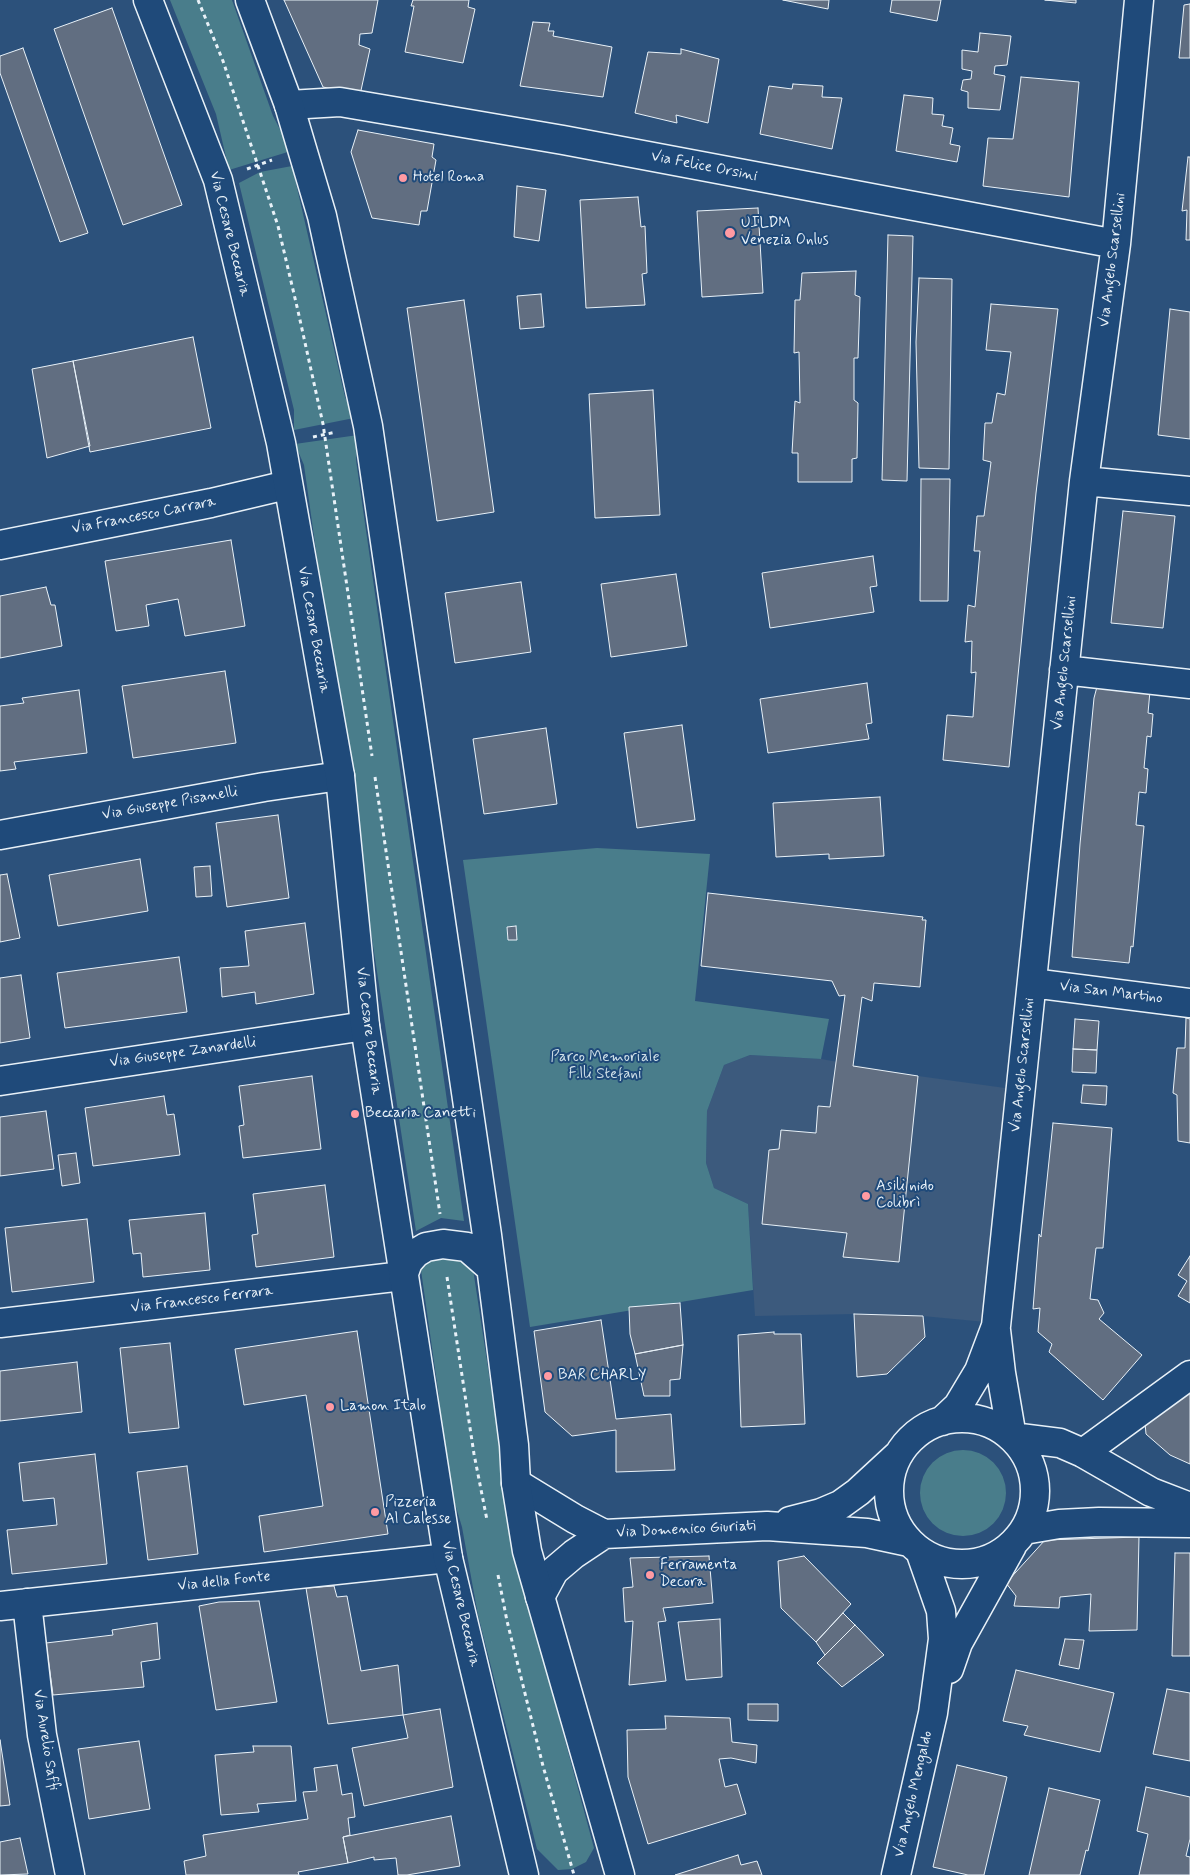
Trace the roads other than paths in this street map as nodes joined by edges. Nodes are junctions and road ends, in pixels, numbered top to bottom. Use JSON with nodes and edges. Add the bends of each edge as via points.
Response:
{"nodes":[{"id":1,"x":148,"y":0,"type":"edge"},
{"id":2,"x":250,"y":0,"type":"edge"},
{"id":3,"x":1140,"y":0,"type":"edge"},
{"id":4,"x":289,"y":105,"type":"junction"},
{"id":5,"x":1116,"y":244,"type":"junction"},
{"id":6,"x":1084,"y":481,"type":"junction"},
{"id":7,"x":287,"y":485,"type":"junction"},
{"id":8,"x":1190,"y":491,"type":"edge"},
{"id":9,"x":0,"y":545,"type":"edge"},
{"id":10,"x":1064,"y":670,"type":"junction"},
{"id":11,"x":1190,"y":684,"type":"edge"},
{"id":12,"x":340,"y":776,"type":"junction"},
{"id":13,"x":0,"y":835,"type":"edge"},
{"id":14,"x":1032,"y":983,"type":"junction"},
{"id":15,"x":1190,"y":1003,"type":"edge"},
{"id":16,"x":365,"y":1026,"type":"junction"},
{"id":17,"x":0,"y":1080,"type":"edge"},
{"id":18,"x":491,"y":1268,"type":"junction"},
{"id":19,"x":403,"y":1276,"type":"junction"},
{"id":20,"x":0,"y":1323,"type":"edge"},
{"id":21,"x":996,"y":1326,"type":"junction"},
{"id":22,"x":1190,"y":1375,"type":"edge"},
{"id":23,"x":942,"y":1420,"type":"junction"},
{"id":24,"x":1012,"y":1437,"type":"junction"},
{"id":25,"x":1083,"y":1453,"type":"junction"},
{"id":26,"x":897,"y":1456,"type":"junction"},
{"id":27,"x":516,"y":1483,"type":"junction"},
{"id":28,"x":1190,"y":1507,"type":"edge"},
{"id":29,"x":1190,"y":1523,"type":"edge"},
{"id":30,"x":768,"y":1526,"type":"junction"},
{"id":31,"x":604,"y":1534,"type":"junction"},
{"id":32,"x":1018,"y":1538,"type":"junction"},
{"id":33,"x":914,"y":1547,"type":"junction"},
{"id":34,"x":448,"y":1558,"type":"junction"},
{"id":35,"x":540,"y":1597,"type":"junction"},
{"id":36,"x":27,"y":1603,"type":"junction"},
{"id":37,"x":0,"y":1606,"type":"edge"},
{"id":38,"x":932,"y":1713,"type":"junction"},
{"id":39,"x":612,"y":1849,"type":"junction"},
{"id":40,"x":524,"y":1874,"type":"edge"},
{"id":41,"x":70,"y":1875,"type":"edge"},
{"id":42,"x":602,"y":1875,"type":"edge"},
{"id":43,"x":620,"y":1875,"type":"edge"},
{"id":44,"x":896,"y":1875,"type":"edge"}],
"edges":[{"from":1,"to":7,"type":"street","name":"Via Cesare Beccaria","via":[[218,180],[281,443]]},
{"from":2,"to":4,"type":"street"},
{"from":3,"to":5,"type":"street","name":"Via Angelo Scarsellini"},
{"from":4,"to":5,"type":"street","name":"Via Felice Orsini","via":[[340,102]]},
{"from":4,"to":18,"type":"street","via":[[322,216],[368,426]]},
{"from":5,"to":6,"type":"street","name":"Via Angelo Scarsellini"},
{"from":6,"to":8,"type":"street"},
{"from":6,"to":10,"type":"street","name":"Via Angelo Scarsellini"},
{"from":7,"to":9,"type":"street","name":"Via Francesco Carrara"},
{"from":7,"to":12,"type":"street","name":"Via Cesare Beccaria"},
{"from":10,"to":11,"type":"street"},
{"from":10,"to":14,"type":"street","name":"Via Angelo Scarsellini"},
{"from":12,"to":13,"type":"street","name":"Via Giuseppe Pisanelli"},
{"from":12,"to":16,"type":"street","name":"Via Cesare Beccaria"},
{"from":14,"to":15,"type":"street","name":"Via San Martino"},
{"from":14,"to":21,"type":"street","name":"Via Angelo Scarsellini"},
{"from":16,"to":17,"type":"street","name":"Via Giuseppe Zanardelli"},
{"from":16,"to":19,"type":"street","name":"Via Cesare Beccaria"},
{"from":18,"to":19,"type":"street","via":[[467,1248],[443,1244],[426,1247],[416,1253],[408,1262]]},
{"from":18,"to":27,"type":"street"},
{"from":19,"to":20,"type":"street","name":"Via Francesco Ferrara"},
{"from":19,"to":34,"type":"street","name":"Via Cesare Beccaria"},
{"from":21,"to":23,"type":"street","via":[[978,1371],[958,1406]]},
{"from":21,"to":24,"type":"street"},
{"from":22,"to":25,"type":"street"},
{"from":23,"to":24,"type":"street","via":[[967,1417],[991,1423]]},
{"from":23,"to":26,"type":"street","via":[[916,1434]]},
{"from":24,"to":25,"type":"street","via":[[1060,1443]]},
{"from":24,"to":32,"type":"street","via":[[1031,1464],[1036,1496],[1033,1512]]},
{"from":25,"to":28,"type":"street","via":[[1151,1492]]},
{"from":26,"to":30,"type":"street","via":[[840,1505],[821,1514]]},
{"from":26,"to":33,"type":"street","via":[[889,1478],[889,1501],[895,1523]]},
{"from":27,"to":31,"type":"street","name":"Via Domenico Giuriati"},
{"from":27,"to":35,"type":"street","via":[[527,1550]]},
{"from":29,"to":32,"type":"street","via":[[1059,1524]]},
{"from":30,"to":31,"type":"street","name":"Via Domenico Giuriati"},
{"from":30,"to":33,"type":"street","via":[[867,1533]]},
{"from":31,"to":35,"type":"street","name":"Via Domenico Giuriati","via":[[561,1564]]},
{"from":32,"to":33,"type":"street","via":[[995,1557],[976,1563],[937,1560]]},
{"from":32,"to":38,"type":"street","via":[[958,1643]]},
{"from":33,"to":38,"type":"street","via":[[943,1624]]},
{"from":34,"to":36,"type":"street","name":"Via della Fonte"},
{"from":34,"to":40,"type":"street","name":"Via Cesare Beccaria"},
{"from":35,"to":39,"type":"street"},
{"from":36,"to":37,"type":"street","name":"Via della Fonte"},
{"from":36,"to":41,"type":"street","name":"Via Aurelio Saffi","via":[[42,1735]]},
{"from":38,"to":44,"type":"street","name":"Via Angelo Mengaldo"},
{"from":39,"to":42,"type":"street"},
{"from":39,"to":43,"type":"street"}]}
